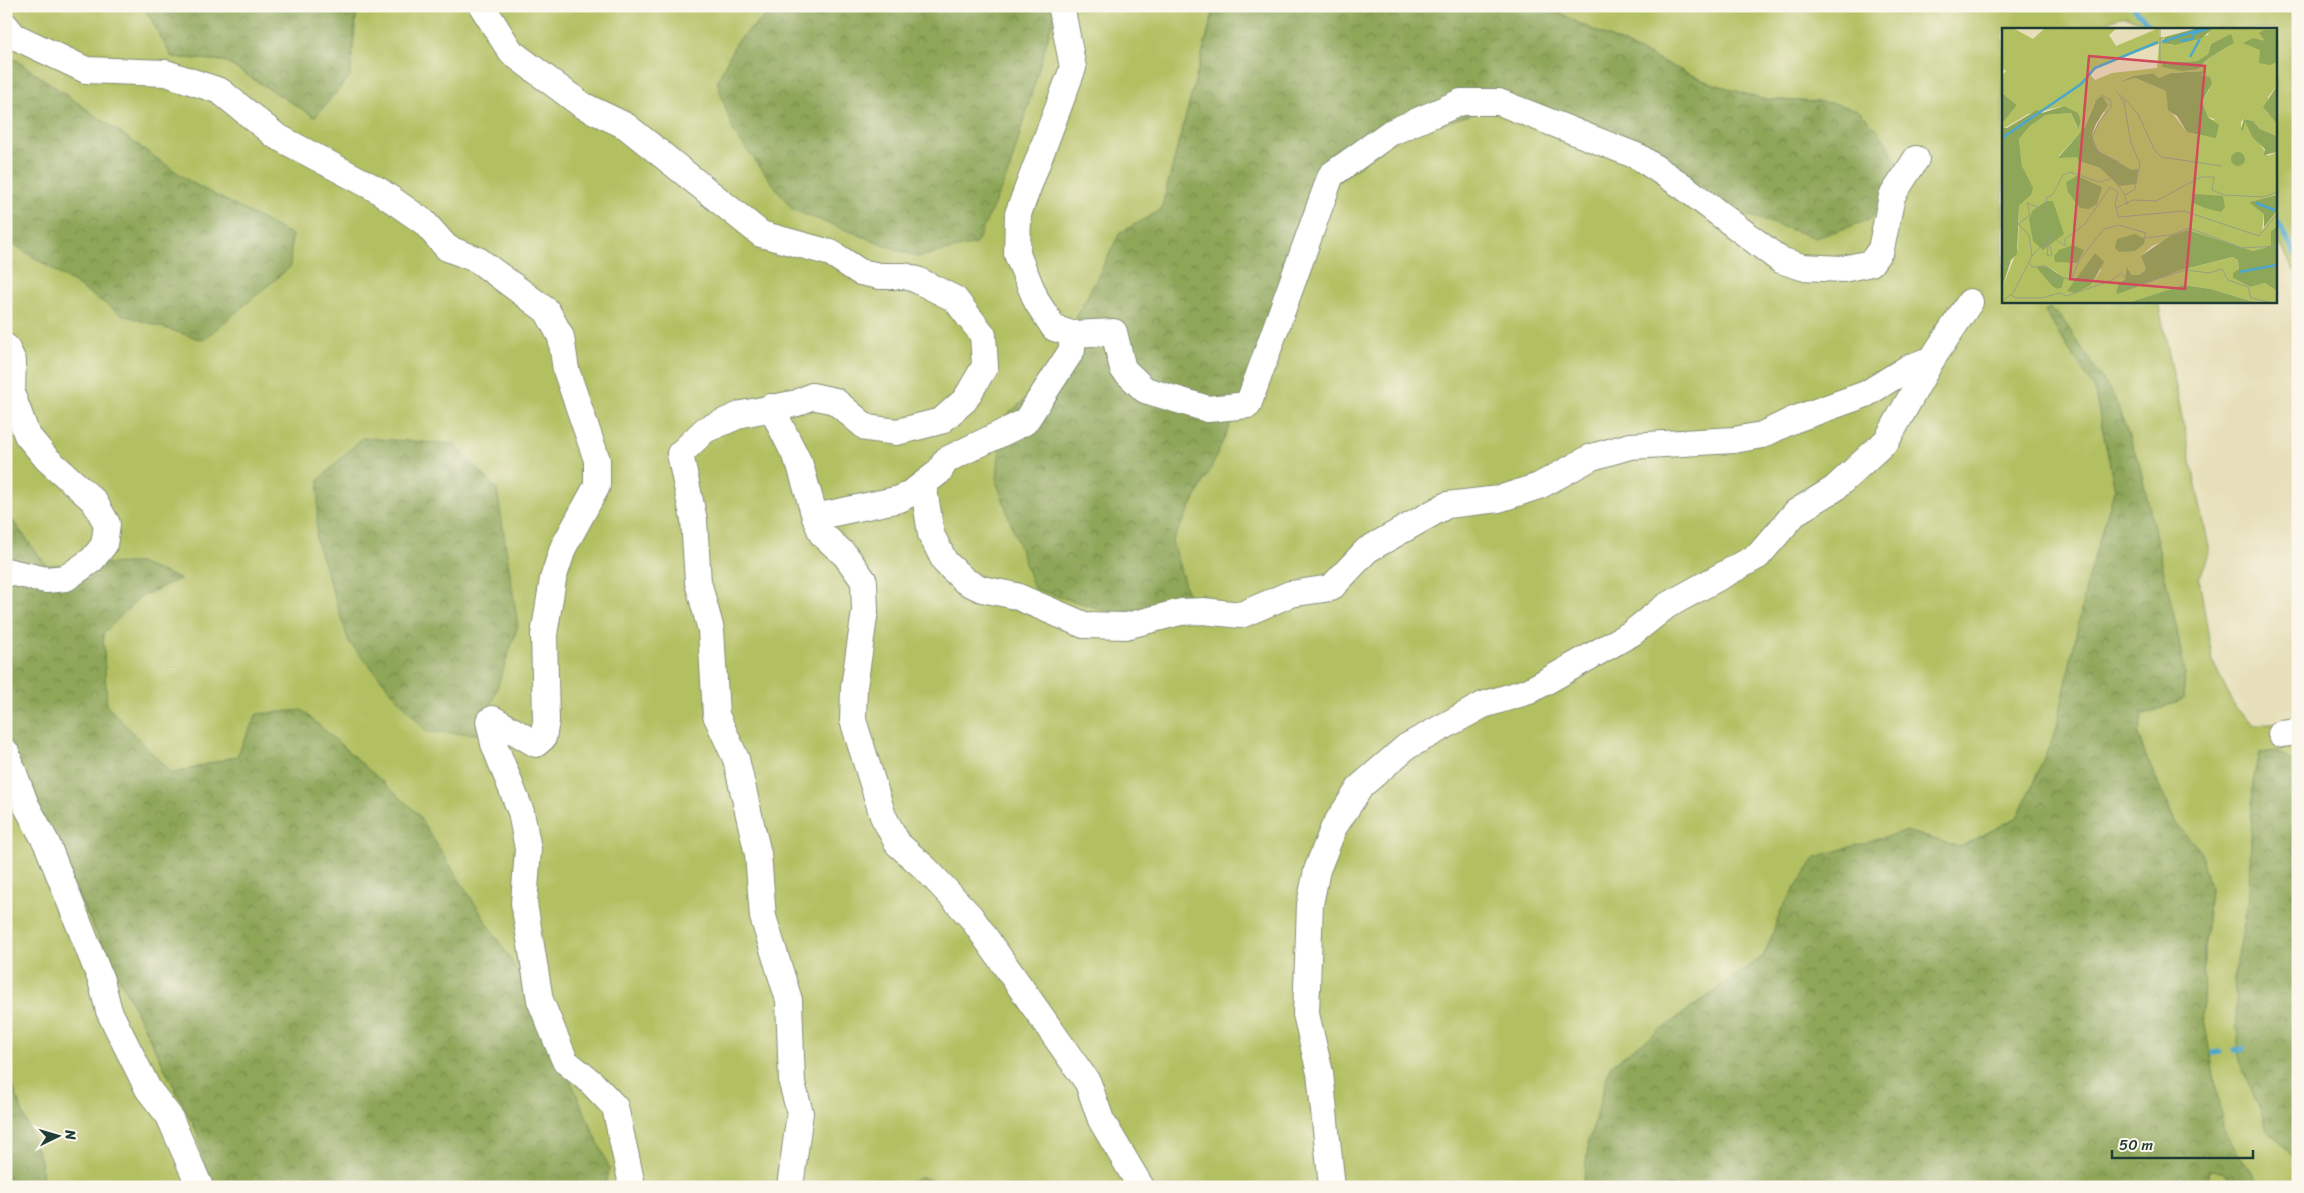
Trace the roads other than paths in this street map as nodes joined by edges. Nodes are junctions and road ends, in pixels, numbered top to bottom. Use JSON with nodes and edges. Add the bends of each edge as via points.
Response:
{"nodes":[{"id":1,"x":482,"y":6,"type":"edge"},
{"id":2,"x":1064,"y":6,"type":"edge"},
{"id":3,"x":6,"y":26,"type":"edge"},
{"id":4,"x":1916,"y":159,"type":"dead end"},
{"id":5,"x":1970,"y":302,"type":"dead end"},
{"id":6,"x":1072,"y":334,"type":"junction"},
{"id":7,"x":6,"y":347,"type":"edge"},
{"id":8,"x":1932,"y":359,"type":"junction"},
{"id":9,"x":771,"y":407,"type":"junction"},
{"id":10,"x":914,"y":491,"type":"junction"},
{"id":11,"x":815,"y":517,"type":"junction"},
{"id":12,"x":6,"y":571,"type":"edge"},
{"id":13,"x":6,"y":752,"type":"edge"},
{"id":14,"x":200,"y":1187,"type":"edge"},
{"id":15,"x":629,"y":1187,"type":"edge"},
{"id":16,"x":790,"y":1187,"type":"edge"},
{"id":17,"x":1141,"y":1187,"type":"edge"},
{"id":18,"x":1332,"y":1187,"type":"edge"}],
"edges":[{"from":1,"to":9,"type":"lane","via":[[511,52],[582,106],[626,126],[761,234],[831,253],[860,272],[917,280],[955,299],[983,335],[986,366],[965,400],[941,422],[896,432],[867,428],[834,401],[812,396],[797,403]]},
{"from":2,"to":6,"type":"lane","via":[[1062,10],[1073,68],[1018,214],[1017,254],[1037,302],[1054,328]]},
{"from":3,"to":15,"type":"lane","via":[[14,36],[86,70],[166,73],[220,91],[276,136],[386,195],[424,222],[447,248],[478,260],[547,311],[561,337],[566,370],[597,460],[598,486],[563,548],[553,579],[544,635],[546,721],[543,738],[536,744],[493,719],[489,721],[494,744],[521,812],[528,848],[524,903],[540,1000],[565,1061],[615,1107],[631,1180]]},
{"from":4,"to":6,"type":"lane","via":[[1892,196],[1881,249],[1871,263],[1843,269],[1802,267],[1780,260],[1640,157],[1499,102],[1462,102],[1390,133],[1331,175],[1248,405],[1208,409],[1145,390],[1123,369],[1114,332]]},
{"from":5,"to":8,"type":"lane"},
{"from":6,"to":10,"type":"lane","via":[[1072,350],[1025,422],[946,460],[939,472]]},
{"from":7,"to":12,"type":"lane","via":[[13,361],[12,395],[27,435],[47,459],[94,501],[107,524],[104,545],[92,560],[66,578],[46,580]]},
{"from":8,"to":10,"type":"lane","via":[[1908,368],[1866,394],[1793,420],[1762,435],[1734,440],[1630,446],[1592,457],[1539,486],[1499,499],[1446,505],[1366,550],[1331,588],[1290,594],[1241,616],[1181,612],[1126,626],[1084,625],[1016,596],[982,589],[965,581],[946,562],[931,534],[926,496]]},
{"from":8,"to":18,"type":"lane","via":[[1887,440],[1834,488],[1796,512],[1758,556],[1666,606],[1632,633],[1528,692],[1483,705],[1406,747],[1361,786],[1334,827],[1317,870],[1310,904],[1306,1014],[1320,1073]]},
{"from":9,"to":11,"type":"lane","via":[[800,465]]},
{"from":9,"to":16,"type":"lane","via":[[742,414],[706,430],[680,454],[694,520],[698,582],[711,630],[716,715],[736,759],[758,854],[763,917],[789,1000],[792,1083],[800,1113]]},
{"from":10,"to":11,"type":"lane","via":[[900,499]]},
{"from":11,"to":17,"type":"lane","via":[[822,534],[846,556],[864,581],[853,720],[883,816],[898,844],[972,917],[1088,1083],[1101,1120]]},
{"from":13,"to":14,"type":"lane","via":[[26,805],[47,844],[101,980],[109,1011],[148,1089],[169,1116]]}]}
